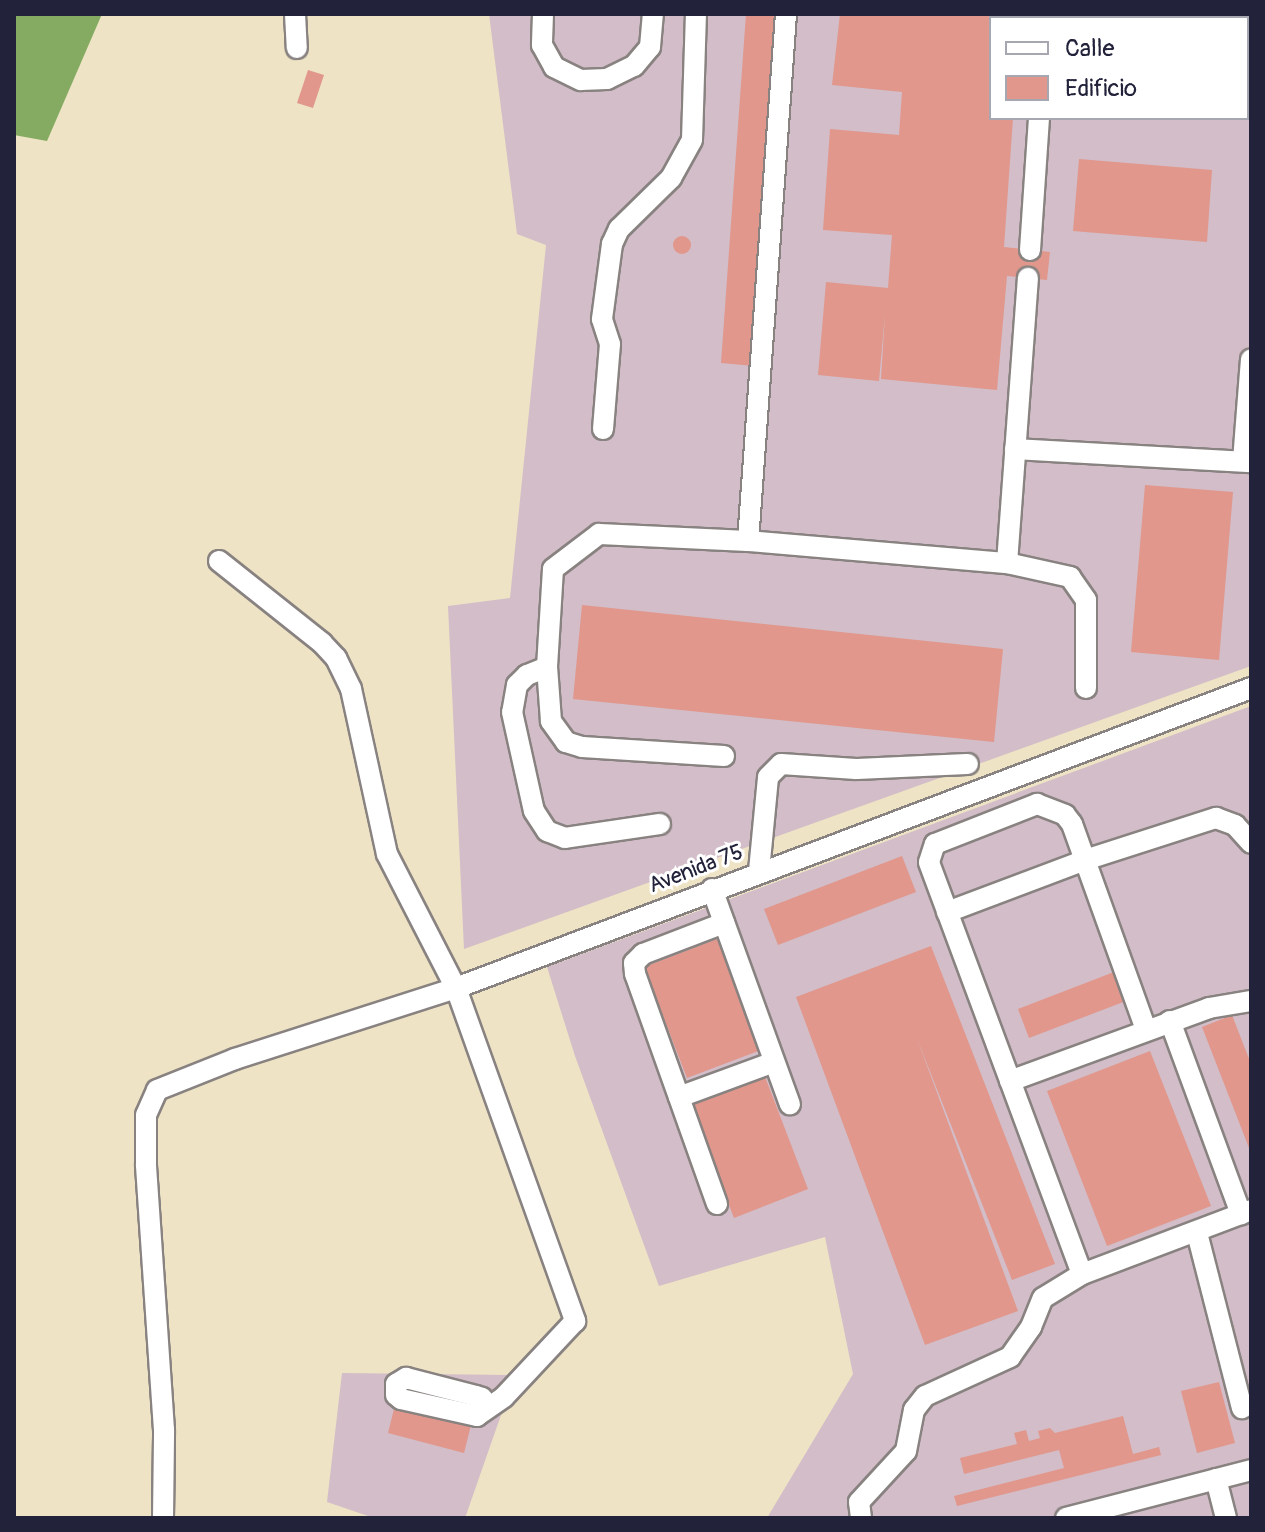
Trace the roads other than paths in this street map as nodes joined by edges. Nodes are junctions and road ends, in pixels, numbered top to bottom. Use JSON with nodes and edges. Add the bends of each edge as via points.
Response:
{"nodes":[{"id":1,"x":295,"y":14,"type":"edge"},
{"id":2,"x":543,"y":14,"type":"edge"},
{"id":3,"x":653,"y":14,"type":"edge"},
{"id":4,"x":696,"y":14,"type":"edge"},
{"id":5,"x":786,"y":14,"type":"edge"},
{"id":6,"x":297,"y":48,"type":"dead end"},
{"id":7,"x":1039,"y":120,"type":"edge"},
{"id":8,"x":1030,"y":250,"type":"dead end"},
{"id":9,"x":1028,"y":278,"type":"dead end"},
{"id":10,"x":1251,"y":359,"type":"edge"},
{"id":11,"x":603,"y":429,"type":"dead end"},
{"id":12,"x":1015,"y":449,"type":"junction"},
{"id":13,"x":1247,"y":462,"type":"edge"},
{"id":14,"x":748,"y":541,"type":"junction"},
{"id":15,"x":219,"y":561,"type":"dead end"},
{"id":16,"x":1007,"y":563,"type":"junction"},
{"id":17,"x":547,"y":667,"type":"junction"},
{"id":18,"x":1086,"y":688,"type":"dead end"},
{"id":19,"x":1251,"y":688,"type":"edge"},
{"id":20,"x":724,"y":756,"type":"dead end"},
{"id":21,"x":968,"y":764,"type":"dead end"},
{"id":22,"x":660,"y":824,"type":"dead end"},
{"id":23,"x":1251,"y":843,"type":"edge"},
{"id":24,"x":1085,"y":860,"type":"junction"},
{"id":25,"x":759,"y":871,"type":"junction"},
{"id":26,"x":712,"y":889,"type":"junction"},
{"id":27,"x":947,"y":912,"type":"junction"},
{"id":28,"x":724,"y":923,"type":"junction"},
{"id":29,"x":456,"y":988,"type":"junction"},
{"id":30,"x":1251,"y":1001,"type":"edge"},
{"id":31,"x":1170,"y":1021,"type":"junction"},
{"id":32,"x":1146,"y":1030,"type":"junction"},
{"id":33,"x":774,"y":1062,"type":"junction"},
{"id":34,"x":1010,"y":1081,"type":"junction"},
{"id":35,"x":679,"y":1097,"type":"junction"},
{"id":36,"x":790,"y":1104,"type":"dead end"},
{"id":37,"x":717,"y":1204,"type":"dead end"},
{"id":38,"x":1246,"y":1212,"type":"edge"},
{"id":39,"x":1197,"y":1233,"type":"junction"},
{"id":40,"x":1082,"y":1274,"type":"junction"},
{"id":41,"x":1242,"y":1408,"type":"dead end"},
{"id":42,"x":484,"y":1409,"type":"dead end"},
{"id":43,"x":1251,"y":1470,"type":"edge"},
{"id":44,"x":1216,"y":1479,"type":"junction"},
{"id":45,"x":1122,"y":1511,"type":"edge"},
{"id":46,"x":163,"y":1518,"type":"edge"},
{"id":47,"x":861,"y":1518,"type":"edge"},
{"id":48,"x":1066,"y":1518,"type":"edge"},
{"id":49,"x":1226,"y":1518,"type":"edge"}],
"edges":[{"from":1,"to":6,"type":"street"},
{"from":2,"to":3,"type":"street","via":[[542,45],[554,67],[581,80],[607,79],[634,66],[650,47]]},
{"from":4,"to":11,"type":"street","via":[[692,140],[671,178],[619,229],[612,244],[602,319],[610,344]]},
{"from":5,"to":14,"type":"street"},
{"from":7,"to":8,"type":"street"},
{"from":9,"to":12,"type":"street"},
{"from":10,"to":13,"type":"street"},
{"from":12,"to":13,"type":"street"},
{"from":12,"to":16,"type":"street"},
{"from":14,"to":16,"type":"street"},
{"from":14,"to":17,"type":"street","via":[[599,534],[553,569]]},
{"from":15,"to":29,"type":"street","via":[[336,658],[351,689],[387,854]]},
{"from":16,"to":18,"type":"street","via":[[1070,577],[1086,600]]},
{"from":17,"to":20,"type":"street","via":[[551,721],[566,742]]},
{"from":17,"to":22,"type":"street","via":[[517,685],[512,712],[534,811],[547,831],[565,838]]},
{"from":19,"to":25,"type":"street","name":"Avenida 75"},
{"from":21,"to":25,"type":"street","via":[[856,769],[781,764],[768,777]]},
{"from":23,"to":24,"type":"street","via":[[1235,825],[1216,818]]},
{"from":24,"to":27,"type":"street"},
{"from":24,"to":27,"type":"street","via":[[1065,815],[1037,804],[935,844],[929,862]]},
{"from":24,"to":32,"type":"street"},
{"from":25,"to":26,"type":"street","name":"Avenida 75"},
{"from":26,"to":28,"type":"street"},
{"from":26,"to":29,"type":"street","name":"Avenida 75"},
{"from":27,"to":34,"type":"street"},
{"from":28,"to":33,"type":"street"},
{"from":28,"to":35,"type":"street","via":[[643,954],[634,963]]},
{"from":29,"to":42,"type":"street","via":[[575,1321],[504,1397]]},
{"from":29,"to":46,"type":"street","name":"Avenida 75","via":[[235,1059],[157,1090],[146,1115],[146,1164],[164,1430]]},
{"from":30,"to":31,"type":"street"},
{"from":31,"to":32,"type":"street"},
{"from":31,"to":38,"type":"street"},
{"from":32,"to":34,"type":"street"},
{"from":33,"to":35,"type":"street"},
{"from":33,"to":36,"type":"street"},
{"from":34,"to":40,"type":"street"},
{"from":35,"to":37,"type":"street"},
{"from":38,"to":39,"type":"street"},
{"from":39,"to":40,"type":"street"},
{"from":39,"to":41,"type":"street"},
{"from":40,"to":47,"type":"street","via":[[1043,1298],[1010,1357],[925,1396],[914,1410],[906,1451],[859,1502]]},
{"from":43,"to":44,"type":"street"},
{"from":44,"to":45,"type":"street"},
{"from":44,"to":49,"type":"street"},
{"from":45,"to":48,"type":"street"}]}
